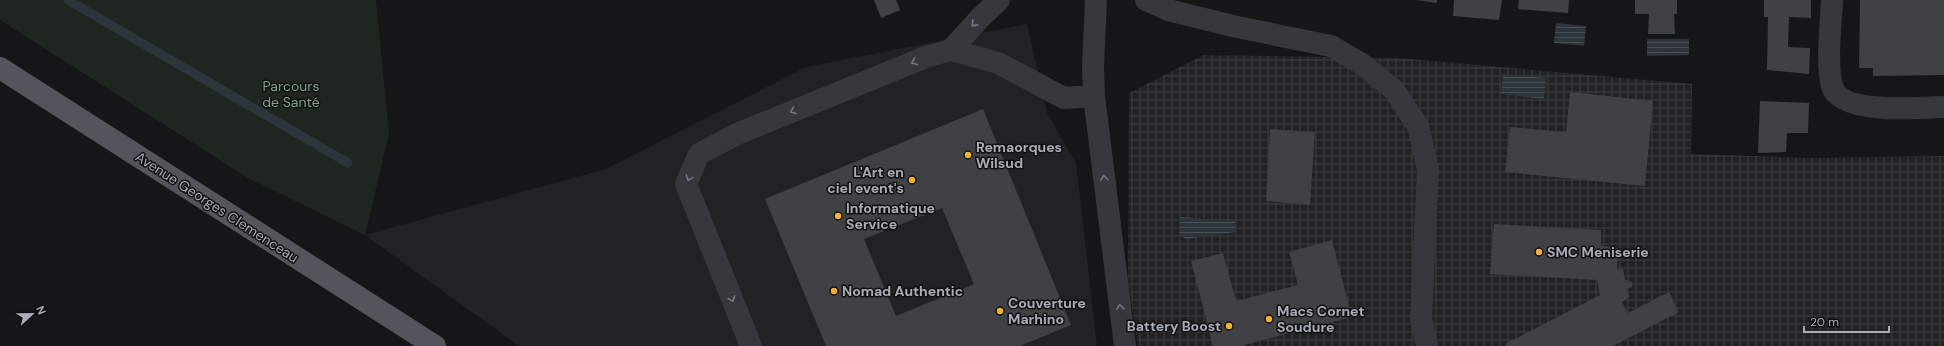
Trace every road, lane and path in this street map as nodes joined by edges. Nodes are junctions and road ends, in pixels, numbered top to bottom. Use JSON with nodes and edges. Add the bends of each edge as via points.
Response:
{"nodes":[{"id":1,"x":999,"y":0,"type":"edge"},
{"id":2,"x":1096,"y":0,"type":"edge"},
{"id":3,"x":1146,"y":0,"type":"edge"},
{"id":4,"x":1832,"y":0,"type":"edge"},
{"id":5,"x":951,"y":50,"type":"junction"},
{"id":6,"x":0,"y":68,"type":"edge"},
{"id":7,"x":1094,"y":96,"type":"junction"},
{"id":8,"x":1944,"y":107,"type":"edge"},
{"id":9,"x":435,"y":346,"type":"edge"},
{"id":10,"x":751,"y":346,"type":"edge"},
{"id":11,"x":1125,"y":346,"type":"edge"},
{"id":12,"x":1427,"y":346,"type":"edge"}],
"edges":[{"from":1,"to":5,"type":"street","one_way":true},
{"from":2,"to":7,"type":"street"},
{"from":3,"to":12,"type":"street","via":[[1168,10],[1331,46],[1362,64],[1394,90],[1418,126],[1428,169],[1422,318]]},
{"from":4,"to":8,"type":"street","via":[[1832,88],[1846,101],[1884,109]]},
{"from":5,"to":7,"type":"street","via":[[998,63],[1064,98]]},
{"from":5,"to":10,"type":"street","one_way":true,"via":[[926,57],[752,128],[699,154],[686,184]]},
{"from":6,"to":9,"type":"main road","name":"Avenue Georges Clemenceau"},
{"from":11,"to":7,"type":"street","one_way":true}]}
